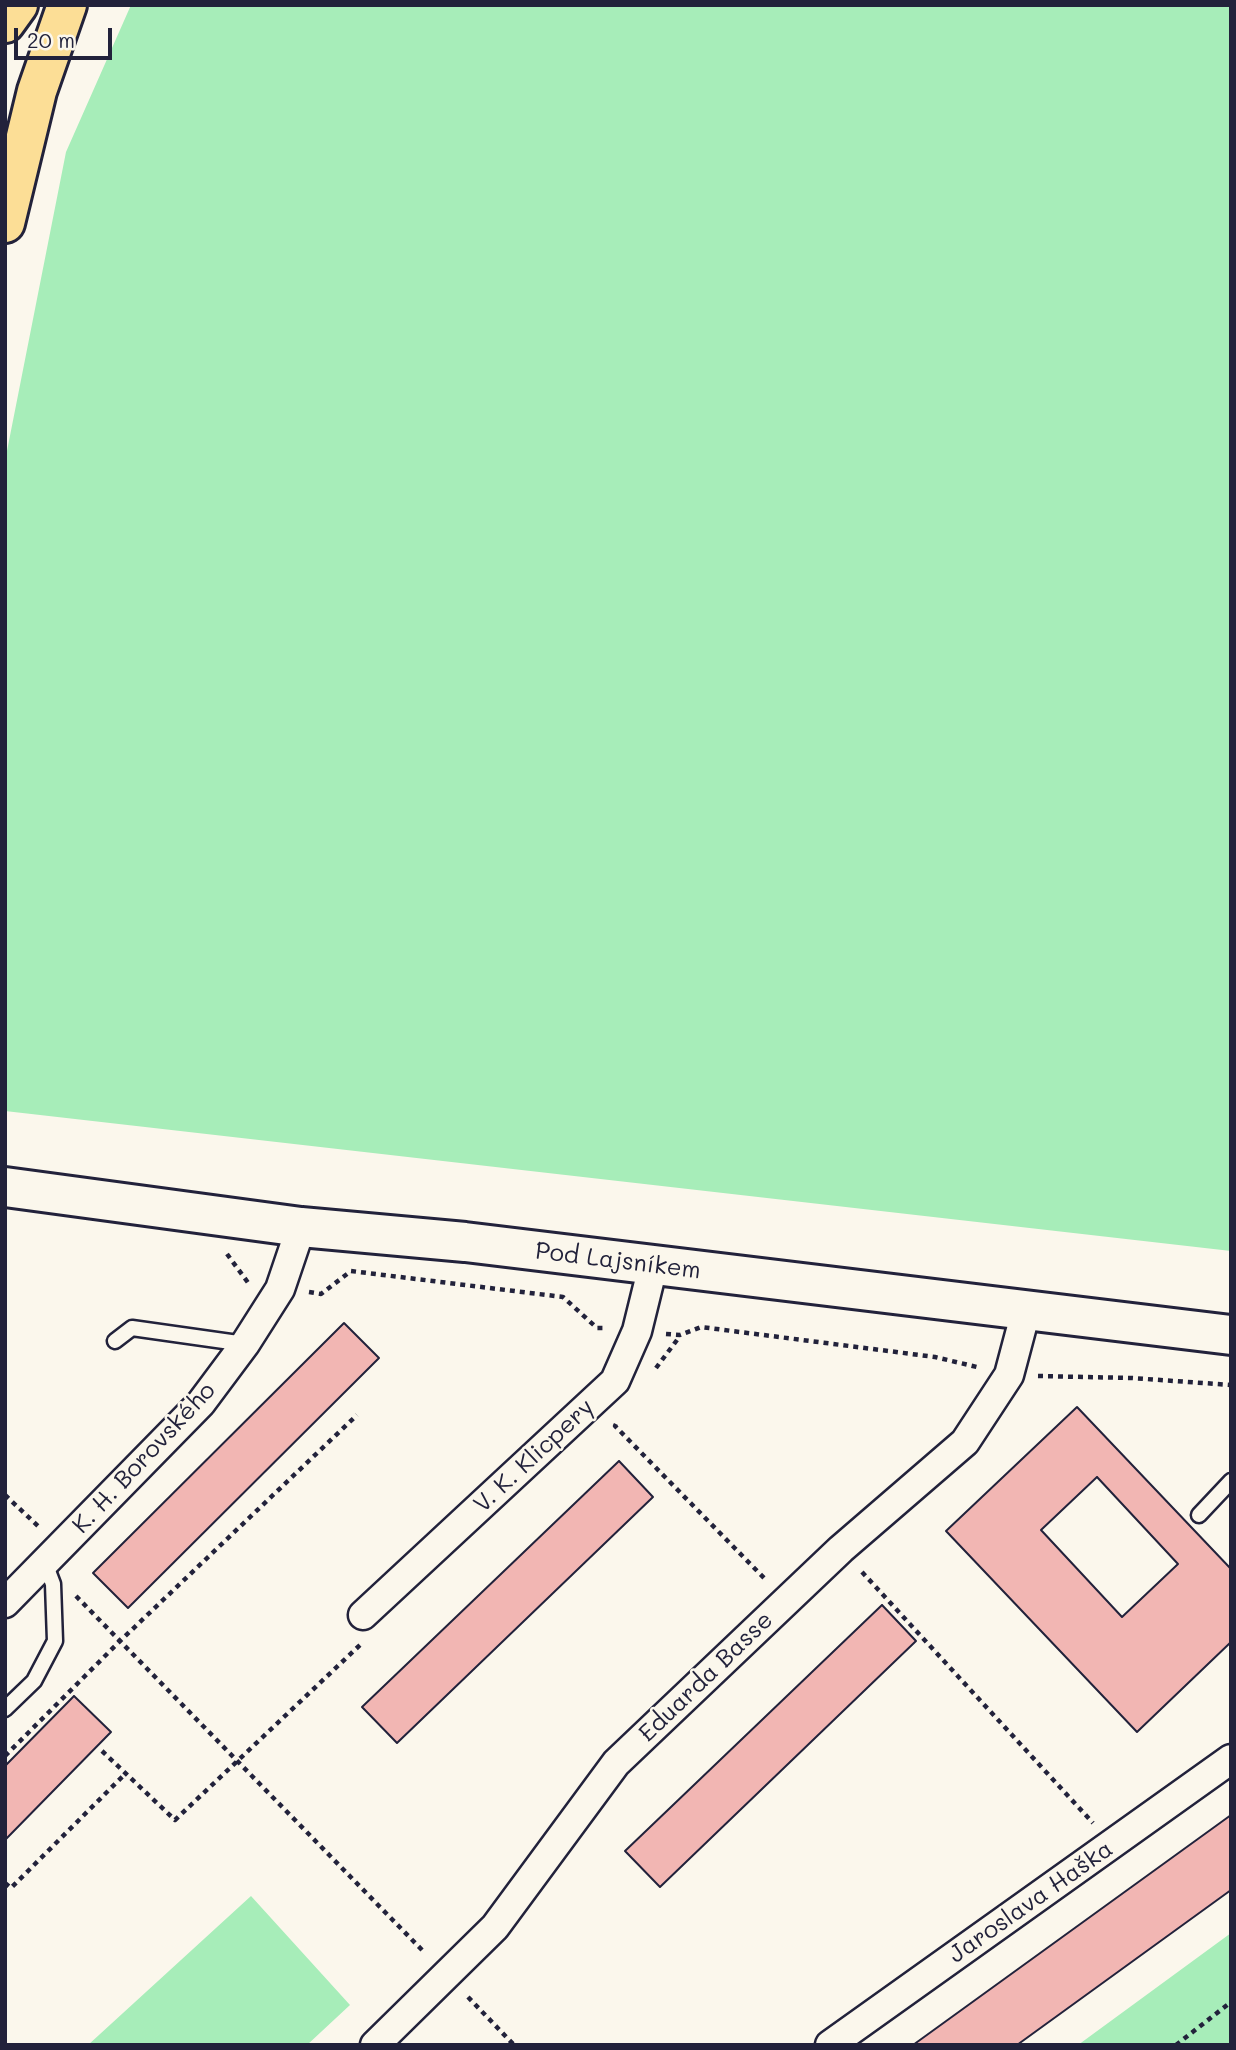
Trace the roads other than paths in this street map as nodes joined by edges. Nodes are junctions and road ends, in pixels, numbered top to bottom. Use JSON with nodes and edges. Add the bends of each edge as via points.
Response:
{"nodes":[{"id":1,"x":18,"y":5,"type":"edge"},
{"id":2,"x":67,"y":5,"type":"edge"},
{"id":3,"x":5,"y":23,"type":"edge"},
{"id":4,"x":5,"y":223,"type":"edge"},
{"id":5,"x":5,"y":1187,"type":"edge"},
{"id":6,"x":301,"y":1227,"type":"junction"},
{"id":7,"x":653,"y":1266,"type":"junction"},
{"id":8,"x":1026,"y":1311,"type":"junction"},
{"id":9,"x":1231,"y":1335,"type":"edge"},
{"id":10,"x":115,"y":1341,"type":"dead end"},
{"id":11,"x":245,"y":1344,"type":"junction"},
{"id":12,"x":1231,"y":1481,"type":"edge"},
{"id":13,"x":1199,"y":1515,"type":"dead end"},
{"id":14,"x":52,"y":1555,"type":"junction"},
{"id":15,"x":5,"y":1603,"type":"edge"},
{"id":16,"x":363,"y":1615,"type":"road end"},
{"id":17,"x":5,"y":1709,"type":"edge"},
{"id":18,"x":1231,"y":1759,"type":"edge"},
{"id":19,"x":375,"y":2045,"type":"edge"},
{"id":20,"x":830,"y":2045,"type":"edge"}],
"edges":[{"from":1,"to":3,"type":"highway"},
{"from":2,"to":4,"type":"highway","via":[[37,91]]},
{"from":5,"to":6,"type":"street","name":"Pod Lajsníkem"},
{"from":6,"to":7,"type":"street","name":"Pod Lajsníkem"},
{"from":6,"to":11,"type":"street","name":"K. H. Borovského","via":[[280,1289]]},
{"from":7,"to":8,"type":"street","name":"Pod Lajsníkem"},
{"from":7,"to":16,"type":"street","name":"V. K. Klicpery","via":[[637,1331],[615,1381]]},
{"from":8,"to":9,"type":"street","name":"Pod Lajsníkem"},
{"from":8,"to":19,"type":"street","name":"Eduarda Basse","via":[[1009,1375],[965,1442],[841,1549],[616,1763],[495,1927]]},
{"from":10,"to":11,"type":"lane","via":[[132,1328]]},
{"from":11,"to":14,"type":"street","name":"K. H. Borovského","via":[[201,1403]]},
{"from":12,"to":13,"type":"lane"},
{"from":14,"to":15,"type":"street","name":"K. H. Borovského"},
{"from":14,"to":17,"type":"lane","via":[[55,1641],[34,1681]]},
{"from":18,"to":20,"type":"street","name":"Jaroslava Haška"}]}
